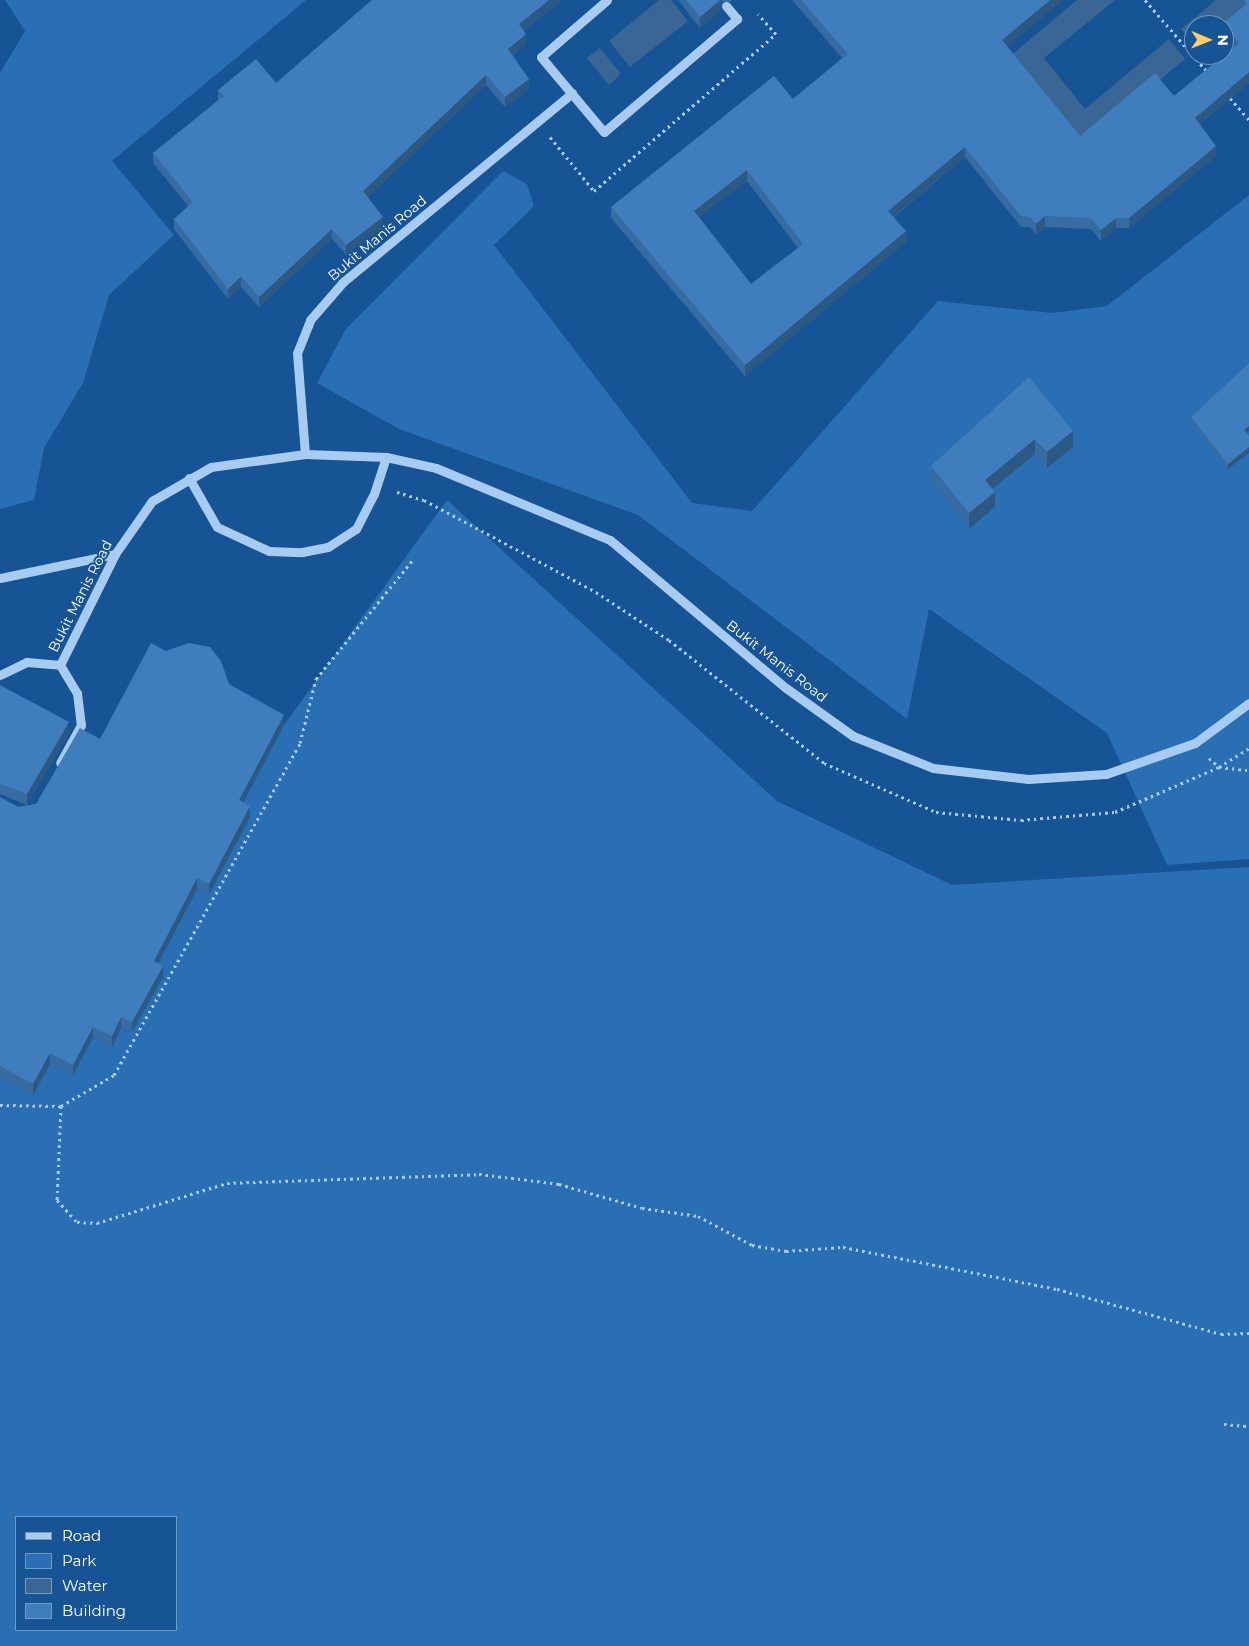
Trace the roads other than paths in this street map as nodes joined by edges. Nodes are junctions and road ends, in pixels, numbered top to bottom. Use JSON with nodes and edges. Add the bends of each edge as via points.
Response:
{"nodes":[{"id":1,"x":607,"y":0,"type":"edge"},
{"id":2,"x":726,"y":6,"type":"dead end"},
{"id":3,"x":572,"y":94,"type":"junction"},
{"id":4,"x":305,"y":454,"type":"junction"},
{"id":5,"x":386,"y":457,"type":"junction"},
{"id":6,"x":189,"y":478,"type":"junction"},
{"id":7,"x":115,"y":554,"type":"junction"},
{"id":8,"x":0,"y":578,"type":"edge"},
{"id":9,"x":60,"y":666,"type":"junction"},
{"id":10,"x":0,"y":675,"type":"edge"},
{"id":11,"x":1249,"y":704,"type":"edge"},
{"id":12,"x":53,"y":777,"type":"edge"}],
"edges":[{"from":1,"to":3,"type":"street","via":[[541,57]]},
{"from":2,"to":3,"type":"street","via":[[737,19],[604,132]]},
{"from":3,"to":4,"type":"street","name":"Bukit Manis Road","via":[[343,282],[310,320],[296,362]]},
{"from":4,"to":5,"type":"street","name":"Bukit Manis Road"},
{"from":4,"to":6,"type":"street","name":"Bukit Manis Road","via":[[211,467]]},
{"from":5,"to":6,"type":"street","via":[[374,494],[356,529],[328,547],[268,551],[217,527]]},
{"from":5,"to":11,"type":"street","name":"Bukit Manis Road","via":[[436,468],[610,540],[786,688],[853,736],[933,768],[1028,779],[1106,774],[1195,743]]},
{"from":6,"to":7,"type":"street","name":"Bukit Manis Road","via":[[152,501]]},
{"from":7,"to":8,"type":"street"},
{"from":7,"to":9,"type":"street","name":"Bukit Manis Road"},
{"from":9,"to":10,"type":"street","via":[[27,662]]},
{"from":9,"to":12,"type":"street","via":[[77,693],[81,725]]}]}
